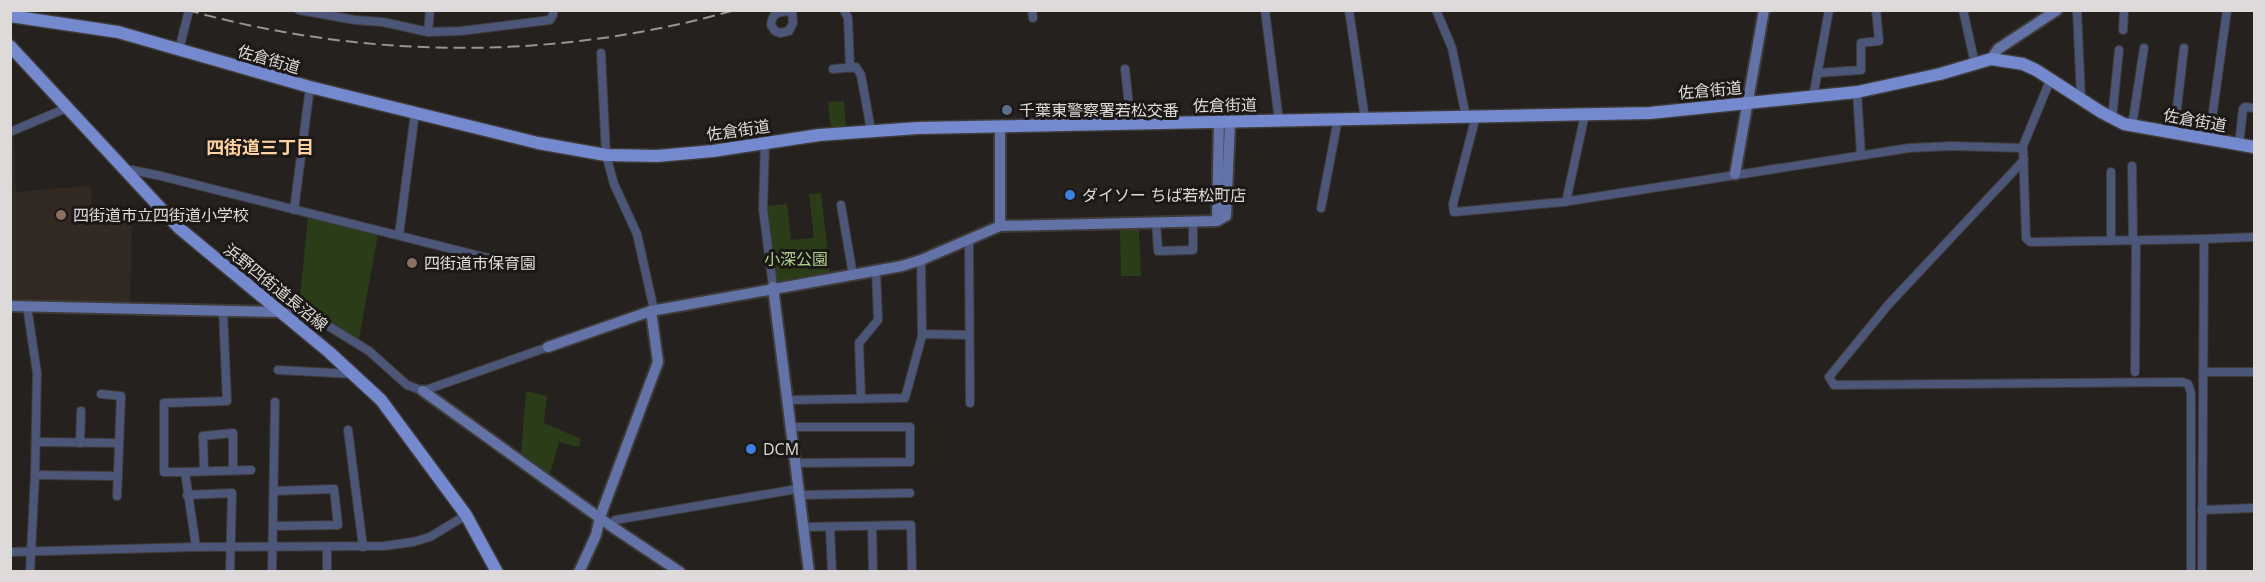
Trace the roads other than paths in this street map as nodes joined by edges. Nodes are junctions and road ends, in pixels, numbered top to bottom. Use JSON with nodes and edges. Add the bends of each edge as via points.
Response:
{"nodes":[{"id":1,"x":189,"y":10,"type":"edge"},
{"id":2,"x":299,"y":10,"type":"edge"},
{"id":3,"x":430,"y":10,"type":"edge"},
{"id":4,"x":553,"y":10,"type":"edge"},
{"id":5,"x":844,"y":10,"type":"edge"},
{"id":6,"x":1265,"y":10,"type":"edge"},
{"id":7,"x":1349,"y":10,"type":"edge"},
{"id":8,"x":1436,"y":10,"type":"edge"},
{"id":9,"x":1764,"y":10,"type":"edge"},
{"id":10,"x":1829,"y":10,"type":"edge"},
{"id":11,"x":1876,"y":10,"type":"edge"},
{"id":12,"x":1963,"y":10,"type":"edge"},
{"id":13,"x":2057,"y":10,"type":"edge"},
{"id":14,"x":2077,"y":10,"type":"edge"},
{"id":15,"x":2124,"y":10,"type":"edge"},
{"id":16,"x":2227,"y":10,"type":"edge"},
{"id":17,"x":316,"y":12,"type":"edge"},
{"id":18,"x":10,"y":16,"type":"edge"},
{"id":19,"x":2123,"y":30,"type":"dead end"},
{"id":20,"x":428,"y":32,"type":"junction"},
{"id":21,"x":10,"y":46,"type":"edge"},
{"id":22,"x":2144,"y":48,"type":"dead end"},
{"id":23,"x":2184,"y":48,"type":"dead end"},
{"id":24,"x":178,"y":50,"type":"junction"},
{"id":25,"x":2119,"y":50,"type":"dead end"},
{"id":26,"x":601,"y":53,"type":"dead end"},
{"id":27,"x":1991,"y":59,"type":"junction"},
{"id":28,"x":1975,"y":64,"type":"junction"},
{"id":29,"x":850,"y":68,"type":"junction"},
{"id":30,"x":833,"y":69,"type":"dead end"},
{"id":31,"x":1125,"y":69,"type":"dead end"},
{"id":32,"x":1817,"y":73,"type":"junction"},
{"id":33,"x":2052,"y":78,"type":"junction"},
{"id":34,"x":309,"y":87,"type":"junction"},
{"id":35,"x":1857,"y":92,"type":"junction"},
{"id":36,"x":1813,"y":96,"type":"junction"},
{"id":37,"x":2081,"y":99,"type":"junction"},
{"id":38,"x":1747,"y":103,"type":"junction"},
{"id":39,"x":69,"y":107,"type":"junction"},
{"id":40,"x":2254,"y":108,"type":"edge"},
{"id":41,"x":415,"y":113,"type":"junction"},
{"id":42,"x":1585,"y":114,"type":"junction"},
{"id":43,"x":1471,"y":116,"type":"junction"},
{"id":44,"x":1338,"y":119,"type":"junction"},
{"id":45,"x":1365,"y":119,"type":"junction"},
{"id":46,"x":2112,"y":119,"type":"junction"},
{"id":47,"x":1279,"y":121,"type":"junction"},
{"id":48,"x":1225,"y":122,"type":"junction"},
{"id":49,"x":1131,"y":124,"type":"junction"},
{"id":50,"x":2132,"y":126,"type":"junction"},
{"id":51,"x":1000,"y":127,"type":"junction"},
{"id":52,"x":871,"y":130,"type":"junction"},
{"id":53,"x":10,"y":132,"type":"edge"},
{"id":54,"x":2174,"y":133,"type":"junction"},
{"id":55,"x":2209,"y":140,"type":"junction"},
{"id":56,"x":765,"y":143,"type":"junction"},
{"id":57,"x":2239,"y":145,"type":"junction"},
{"id":58,"x":2254,"y":147,"type":"edge"},
{"id":59,"x":2023,"y":148,"type":"junction"},
{"id":60,"x":606,"y":155,"type":"junction"},
{"id":61,"x":1861,"y":155,"type":"junction"},
{"id":62,"x":2024,"y":160,"type":"junction"},
{"id":63,"x":2132,"y":166,"type":"dead end"},
{"id":64,"x":2110,"y":172,"type":"dead end"},
{"id":65,"x":129,"y":174,"type":"junction"},
{"id":66,"x":1735,"y":174,"type":"junction"},
{"id":67,"x":1566,"y":202,"type":"junction"},
{"id":68,"x":841,"y":205,"type":"dead end"},
{"id":69,"x":1321,"y":208,"type":"dead end"},
{"id":70,"x":294,"y":210,"type":"junction"},
{"id":71,"x":1156,"y":222,"type":"junction"},
{"id":72,"x":1193,"y":222,"type":"junction"},
{"id":73,"x":1000,"y":226,"type":"junction"},
{"id":74,"x":399,"y":235,"type":"junction"},
{"id":75,"x":2254,"y":237,"type":"edge"},
{"id":76,"x":2204,"y":239,"type":"junction"},
{"id":77,"x":969,"y":240,"type":"junction"},
{"id":78,"x":2111,"y":240,"type":"junction"},
{"id":79,"x":2134,"y":240,"type":"junction"},
{"id":80,"x":921,"y":260,"type":"junction"},
{"id":81,"x":504,"y":262,"type":"dead end"},
{"id":82,"x":876,"y":270,"type":"junction"},
{"id":83,"x":853,"y":275,"type":"junction"},
{"id":84,"x":773,"y":287,"type":"junction"},
{"id":85,"x":10,"y":306,"type":"edge"},
{"id":86,"x":27,"y":306,"type":"junction"},
{"id":87,"x":223,"y":311,"type":"junction"},
{"id":88,"x":652,"y":311,"type":"junction"},
{"id":89,"x":281,"y":312,"type":"junction"},
{"id":90,"x":922,"y":334,"type":"junction"},
{"id":91,"x":969,"y":335,"type":"junction"},
{"id":92,"x":548,"y":347,"type":"joint"},
{"id":93,"x":278,"y":370,"type":"dead end"},
{"id":94,"x":2135,"y":372,"type":"dead end"},
{"id":95,"x":2203,"y":372,"type":"junction"},
{"id":96,"x":2254,"y":372,"type":"edge"},
{"id":97,"x":354,"y":375,"type":"junction"},
{"id":98,"x":423,"y":391,"type":"junction"},
{"id":99,"x":101,"y":394,"type":"dead end"},
{"id":100,"x":861,"y":399,"type":"junction"},
{"id":101,"x":787,"y":400,"type":"junction"},
{"id":102,"x":275,"y":402,"type":"dead end"},
{"id":103,"x":970,"y":403,"type":"dead end"},
{"id":104,"x":81,"y":411,"type":"dead end"},
{"id":105,"x":790,"y":428,"type":"junction"},
{"id":106,"x":348,"y":430,"type":"dead end"},
{"id":107,"x":36,"y":442,"type":"junction"},
{"id":108,"x":80,"y":443,"type":"junction"},
{"id":109,"x":119,"y":443,"type":"junction"},
{"id":110,"x":794,"y":463,"type":"junction"},
{"id":111,"x":204,"y":470,"type":"junction"},
{"id":112,"x":233,"y":470,"type":"junction"},
{"id":113,"x":250,"y":470,"type":"dead end"},
{"id":114,"x":185,"y":472,"type":"junction"},
{"id":115,"x":35,"y":475,"type":"junction"},
{"id":116,"x":118,"y":476,"type":"junction"},
{"id":117,"x":274,"y":491,"type":"junction"},
{"id":118,"x":797,"y":492,"type":"junction"},
{"id":119,"x":910,"y":493,"type":"dead end"},
{"id":120,"x":188,"y":495,"type":"junction"},
{"id":121,"x":117,"y":496,"type":"dead end"},
{"id":122,"x":2254,"y":508,"type":"edge"},
{"id":123,"x":2202,"y":510,"type":"junction"},
{"id":124,"x":466,"y":515,"type":"junction"},
{"id":125,"x":600,"y":517,"type":"junction"},
{"id":126,"x":273,"y":526,"type":"junction"},
{"id":127,"x":611,"y":526,"type":"junction"},
{"id":128,"x":872,"y":526,"type":"junction"},
{"id":129,"x":802,"y":527,"type":"junction"},
{"id":130,"x":831,"y":527,"type":"junction"},
{"id":131,"x":232,"y":546,"type":"junction"},
{"id":132,"x":196,"y":547,"type":"junction"},
{"id":133,"x":273,"y":547,"type":"junction"},
{"id":134,"x":327,"y":547,"type":"junction"},
{"id":135,"x":363,"y":547,"type":"junction"},
{"id":136,"x":31,"y":551,"type":"junction"},
{"id":137,"x":10,"y":552,"type":"edge"},
{"id":138,"x":30,"y":572,"type":"edge"},
{"id":139,"x":231,"y":572,"type":"edge"},
{"id":140,"x":272,"y":572,"type":"edge"},
{"id":141,"x":327,"y":572,"type":"edge"},
{"id":142,"x":496,"y":572,"type":"edge"},
{"id":143,"x":579,"y":572,"type":"edge"},
{"id":144,"x":680,"y":572,"type":"edge"},
{"id":145,"x":808,"y":572,"type":"edge"},
{"id":146,"x":832,"y":572,"type":"edge"},
{"id":147,"x":873,"y":572,"type":"edge"},
{"id":148,"x":912,"y":572,"type":"edge"},
{"id":149,"x":2191,"y":572,"type":"edge"},
{"id":150,"x":2202,"y":572,"type":"edge"}],
"edges":[{"from":1,"to":24,"type":"street"},
{"from":2,"to":17,"type":"street"},
{"from":3,"to":20,"type":"street"},
{"from":4,"to":20,"type":"street","via":[[550,20]]},
{"from":5,"to":29,"type":"street","via":[[848,18]]},
{"from":6,"to":47,"type":"street"},
{"from":7,"to":45,"type":"street"},
{"from":8,"to":43,"type":"street","via":[[1452,48]]},
{"from":9,"to":38,"type":"street"},
{"from":10,"to":32,"type":"street"},
{"from":11,"to":32,"type":"street","via":[[1879,41],[1861,43],[1861,70]]},
{"from":12,"to":28,"type":"street"},
{"from":13,"to":27,"type":"street","via":[[1998,50]]},
{"from":14,"to":37,"type":"street"},
{"from":15,"to":19,"type":"street"},
{"from":16,"to":55,"type":"street"},
{"from":17,"to":20,"type":"street"},
{"from":18,"to":24,"type":"main road","name":"佐倉街道","via":[[109,30]]},
{"from":21,"to":39,"type":"main road","name":"浜野四街道長沼線"},
{"from":22,"to":50,"type":"street"},
{"from":23,"to":54,"type":"street"},
{"from":24,"to":34,"type":"main road","name":"佐倉街道"},
{"from":25,"to":46,"type":"street"},
{"from":26,"to":60,"type":"street"},
{"from":27,"to":28,"type":"main road","name":"佐倉街道"},
{"from":27,"to":33,"type":"main road","name":"佐倉街道","via":[[2023,64]]},
{"from":28,"to":35,"type":"main road","name":"佐倉街道"},
{"from":29,"to":30,"type":"street"},
{"from":29,"to":52,"type":"street","via":[[856,68],[861,75]]},
{"from":31,"to":49,"type":"street"},
{"from":32,"to":36,"type":"street"},
{"from":33,"to":37,"type":"main road","name":"佐倉街道"},
{"from":33,"to":59,"type":"street"},
{"from":34,"to":41,"type":"main road","name":"佐倉街道"},
{"from":34,"to":70,"type":"street"},
{"from":35,"to":36,"type":"main road","name":"佐倉街道"},
{"from":35,"to":61,"type":"street"},
{"from":36,"to":38,"type":"main road","name":"佐倉街道"},
{"from":37,"to":46,"type":"main road","name":"佐倉街道"},
{"from":38,"to":42,"type":"main road","name":"佐倉街道","via":[[1650,113]]},
{"from":38,"to":66,"type":"street"},
{"from":39,"to":53,"type":"street"},
{"from":39,"to":65,"type":"main road","name":"浜野四街道長沼線"},
{"from":40,"to":57,"type":"street","via":[[2243,110]]},
{"from":41,"to":60,"type":"main road","name":"佐倉街道"},
{"from":41,"to":74,"type":"street"},
{"from":42,"to":43,"type":"main road","name":"佐倉街道"},
{"from":42,"to":67,"type":"street"},
{"from":43,"to":45,"type":"main road","name":"佐倉街道"},
{"from":43,"to":67,"type":"street","via":[[1454,212]]},
{"from":44,"to":45,"type":"main road","name":"佐倉街道"},
{"from":44,"to":47,"type":"main road","name":"佐倉街道"},
{"from":44,"to":69,"type":"street"},
{"from":46,"to":50,"type":"main road","name":"佐倉街道"},
{"from":47,"to":48,"type":"main road","name":"佐倉街道"},
{"from":48,"to":49,"type":"main road","name":"佐倉街道"},
{"from":48,"to":72,"type":"street","via":[[1226,216],[1217,221]]},
{"from":49,"to":51,"type":"main road","name":"佐倉街道"},
{"from":50,"to":54,"type":"main road","name":"佐倉街道"},
{"from":51,"to":52,"type":"main road","name":"佐倉街道"},
{"from":51,"to":73,"type":"street"},
{"from":52,"to":56,"type":"main road","name":"佐倉街道"},
{"from":54,"to":55,"type":"main road","name":"佐倉街道"},
{"from":55,"to":57,"type":"main road","name":"佐倉街道"},
{"from":56,"to":60,"type":"main road","name":"佐倉街道","via":[[657,156]]},
{"from":56,"to":84,"type":"street","via":[[763,209]]},
{"from":57,"to":58,"type":"main road","name":"佐倉街道"},
{"from":59,"to":61,"type":"street","via":[[1952,146]]},
{"from":59,"to":62,"type":"street"},
{"from":60,"to":88,"type":"street","via":[[614,184],[637,234]]},
{"from":61,"to":66,"type":"street"},
{"from":62,"to":78,"type":"street","via":[[2026,238],[2030,242]]},
{"from":62,"to":149,"type":"street","via":[[1888,305],[1829,377],[1834,385],[2187,384],[2191,393]]},
{"from":63,"to":79,"type":"street"},
{"from":64,"to":78,"type":"street"},
{"from":65,"to":70,"type":"street","via":[[132,170],[161,176]]},
{"from":65,"to":89,"type":"main road","name":"浜野四街道長沼線","via":[[179,228]]},
{"from":66,"to":67,"type":"street"},
{"from":68,"to":83,"type":"street"},
{"from":70,"to":74,"type":"street"},
{"from":71,"to":72,"type":"street"},
{"from":71,"to":72,"type":"street","via":[[1158,251],[1193,250]]},
{"from":71,"to":73,"type":"street"},
{"from":73,"to":77,"type":"street"},
{"from":74,"to":81,"type":"street"},
{"from":75,"to":76,"type":"street"},
{"from":76,"to":79,"type":"street"},
{"from":76,"to":95,"type":"street"},
{"from":77,"to":80,"type":"street"},
{"from":77,"to":91,"type":"street"},
{"from":78,"to":79,"type":"street"},
{"from":79,"to":94,"type":"street"},
{"from":80,"to":82,"type":"street"},
{"from":80,"to":90,"type":"street"},
{"from":82,"to":83,"type":"street"},
{"from":82,"to":100,"type":"street","via":[[879,320],[859,344]]},
{"from":83,"to":84,"type":"street"},
{"from":84,"to":88,"type":"street"},
{"from":84,"to":101,"type":"street"},
{"from":85,"to":86,"type":"street"},
{"from":86,"to":87,"type":"street"},
{"from":86,"to":107,"type":"street","via":[[37,373]]},
{"from":87,"to":89,"type":"street"},
{"from":87,"to":114,"type":"street","via":[[227,401],[164,403],[164,472]]},
{"from":88,"to":92,"type":"street"},
{"from":88,"to":125,"type":"street","via":[[658,362]]},
{"from":89,"to":97,"type":"main road","name":"浜野四街道長沼線"},
{"from":89,"to":98,"type":"street","via":[[317,319],[369,351],[407,385]]},
{"from":90,"to":91,"type":"street"},
{"from":90,"to":100,"type":"street","via":[[905,398]]},
{"from":91,"to":103,"type":"street"},
{"from":92,"to":98,"type":"street"},
{"from":93,"to":97,"type":"street"},
{"from":95,"to":96,"type":"street"},
{"from":95,"to":123,"type":"street"},
{"from":97,"to":124,"type":"main road","name":"浜野四街道長沼線","via":[[381,400]]},
{"from":98,"to":125,"type":"street"},
{"from":99,"to":109,"type":"street","via":[[121,396]]},
{"from":100,"to":101,"type":"street"},
{"from":101,"to":105,"type":"street"},
{"from":102,"to":117,"type":"street"},
{"from":104,"to":108,"type":"street"},
{"from":105,"to":110,"type":"street"},
{"from":105,"to":110,"type":"street","via":[[910,427],[910,462]]},
{"from":106,"to":135,"type":"street"},
{"from":107,"to":108,"type":"street"},
{"from":107,"to":115,"type":"street"},
{"from":108,"to":109,"type":"street"},
{"from":109,"to":116,"type":"street"},
{"from":110,"to":118,"type":"street"},
{"from":111,"to":112,"type":"street"},
{"from":111,"to":112,"type":"street","via":[[202,436],[233,433]]},
{"from":111,"to":114,"type":"street"},
{"from":112,"to":113,"type":"street"},
{"from":114,"to":120,"type":"street"},
{"from":115,"to":116,"type":"street"},
{"from":115,"to":136,"type":"street"},
{"from":116,"to":121,"type":"street"},
{"from":117,"to":126,"type":"street"},
{"from":117,"to":126,"type":"street","via":[[334,489],[338,525]]},
{"from":118,"to":119,"type":"street"},
{"from":118,"to":127,"type":"street","via":[[615,520]]},
{"from":118,"to":129,"type":"street"},
{"from":120,"to":131,"type":"street","via":[[232,493]]},
{"from":120,"to":132,"type":"street"},
{"from":122,"to":123,"type":"street"},
{"from":123,"to":150,"type":"street"},
{"from":124,"to":135,"type":"street","via":[[430,537]]},
{"from":124,"to":142,"type":"main road","name":"浜野四街道長沼線"},
{"from":125,"to":127,"type":"street"},
{"from":125,"to":143,"type":"street"},
{"from":126,"to":133,"type":"street"},
{"from":127,"to":144,"type":"street"},
{"from":128,"to":130,"type":"street"},
{"from":128,"to":147,"type":"street"},
{"from":128,"to":148,"type":"street","via":[[911,525]]},
{"from":129,"to":130,"type":"street"},
{"from":129,"to":145,"type":"street"},
{"from":130,"to":146,"type":"street"},
{"from":131,"to":132,"type":"street"},
{"from":131,"to":133,"type":"street"},
{"from":131,"to":139,"type":"street"},
{"from":132,"to":136,"type":"street"},
{"from":133,"to":134,"type":"street"},
{"from":133,"to":140,"type":"street"},
{"from":134,"to":135,"type":"street"},
{"from":134,"to":141,"type":"street"},
{"from":136,"to":137,"type":"street"},
{"from":136,"to":138,"type":"street"}]}
